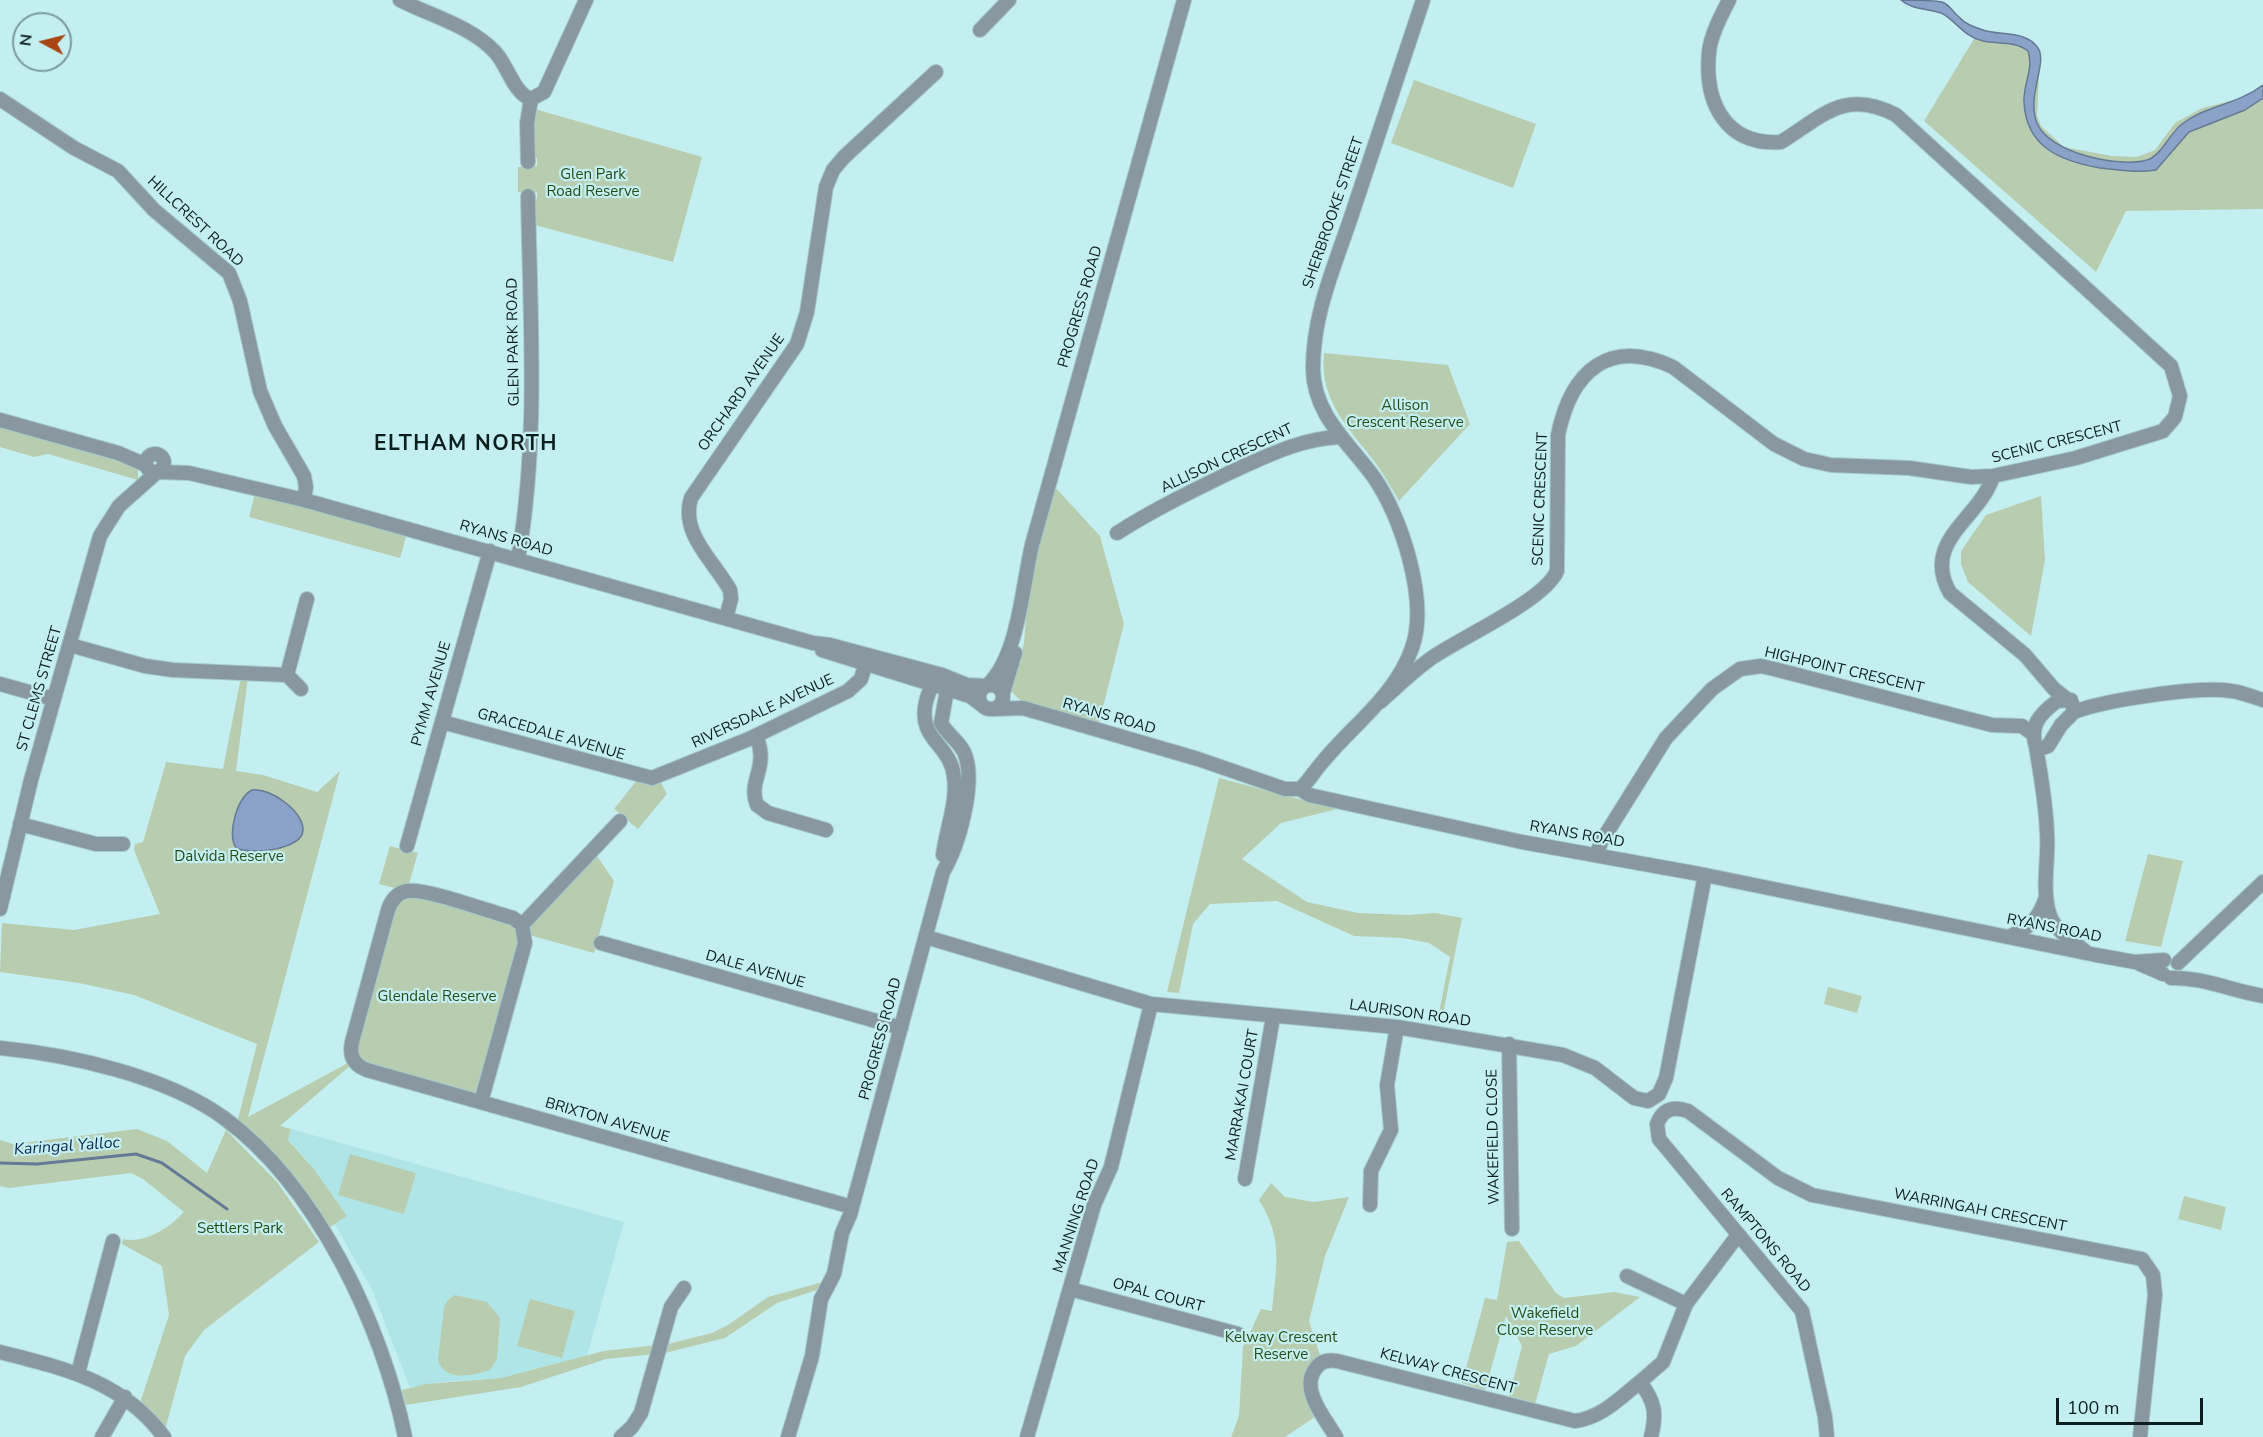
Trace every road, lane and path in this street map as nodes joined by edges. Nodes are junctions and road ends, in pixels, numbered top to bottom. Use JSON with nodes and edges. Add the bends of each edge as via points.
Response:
{"nodes":[{"id":1,"x":400,"y":0,"type":"edge"},
{"id":2,"x":586,"y":0,"type":"edge"},
{"id":3,"x":1009,"y":0,"type":"edge"},
{"id":4,"x":1184,"y":0,"type":"edge"},
{"id":5,"x":1423,"y":0,"type":"edge"},
{"id":6,"x":1729,"y":0,"type":"edge"},
{"id":7,"x":980,"y":30,"type":"dead end"},
{"id":8,"x":936,"y":72,"type":"dead end"},
{"id":9,"x":0,"y":99,"type":"edge"},
{"id":10,"x":531,"y":99,"type":"junction"},
{"id":11,"x":528,"y":162,"type":"dead end"},
{"id":12,"x":528,"y":196,"type":"dead end"},
{"id":13,"x":0,"y":420,"type":"edge"},
{"id":14,"x":1339,"y":437,"type":"junction"},
{"id":15,"x":154,"y":465,"type":"junction"},
{"id":16,"x":1993,"y":476,"type":"junction"},
{"id":17,"x":304,"y":500,"type":"junction"},
{"id":18,"x":1117,"y":533,"type":"dead end"},
{"id":19,"x":490,"y":551,"type":"junction"},
{"id":20,"x":518,"y":559,"type":"junction"},
{"id":21,"x":307,"y":599,"type":"dead end"},
{"id":22,"x":726,"y":618,"type":"junction"},
{"id":23,"x":1017,"y":624,"type":"junction"},
{"id":24,"x":70,"y":645,"type":"junction"},
{"id":25,"x":867,"y":660,"type":"junction"},
{"id":26,"x":2042,"y":673,"type":"junction"},
{"id":27,"x":287,"y":675,"type":"junction"},
{"id":28,"x":942,"y":675,"type":"junction"},
{"id":29,"x":0,"y":684,"type":"edge"},
{"id":30,"x":931,"y":685,"type":"junction"},
{"id":31,"x":987,"y":685,"type":"junction"},
{"id":32,"x":301,"y":689,"type":"dead end"},
{"id":33,"x":947,"y":690,"type":"junction"},
{"id":34,"x":1003,"y":693,"type":"junction"},
{"id":35,"x":54,"y":699,"type":"junction"},
{"id":36,"x":2263,"y":700,"type":"edge"},
{"id":37,"x":1380,"y":702,"type":"junction"},
{"id":38,"x":2071,"y":704,"type":"junction"},
{"id":39,"x":989,"y":707,"type":"junction"},
{"id":40,"x":1023,"y":708,"type":"junction"},
{"id":41,"x":2041,"y":715,"type":"junction"},
{"id":42,"x":442,"y":722,"type":"junction"},
{"id":43,"x":2004,"y":726,"type":"junction"},
{"id":44,"x":756,"y":736,"type":"junction"},
{"id":45,"x":2039,"y":742,"type":"junction"},
{"id":46,"x":652,"y":778,"type":"joint"},
{"id":47,"x":1300,"y":789,"type":"junction"},
{"id":48,"x":620,"y":821,"type":"dead end"},
{"id":49,"x":20,"y":824,"type":"junction"},
{"id":50,"x":1611,"y":829,"type":"junction"},
{"id":51,"x":826,"y":830,"type":"dead end"},
{"id":52,"x":123,"y":844,"type":"dead end"},
{"id":53,"x":407,"y":846,"type":"dead end"},
{"id":54,"x":1597,"y":855,"type":"junction"},
{"id":55,"x":1613,"y":857,"type":"junction"},
{"id":56,"x":943,"y":872,"type":"junction"},
{"id":57,"x":1705,"y":875,"type":"junction"},
{"id":58,"x":2263,"y":882,"type":"edge"},
{"id":59,"x":2,"y":890,"type":"edge"},
{"id":60,"x":2046,"y":897,"type":"junction"},
{"id":61,"x":0,"y":909,"type":"edge"},
{"id":62,"x":522,"y":925,"type":"junction"},
{"id":63,"x":926,"y":937,"type":"junction"},
{"id":64,"x":2008,"y":937,"type":"junction"},
{"id":65,"x":601,"y":944,"type":"dead end"},
{"id":66,"x":2086,"y":953,"type":"junction"},
{"id":67,"x":2171,"y":968,"type":"junction"},
{"id":68,"x":2263,"y":996,"type":"edge"},
{"id":69,"x":1151,"y":1004,"type":"junction"},
{"id":70,"x":1273,"y":1017,"type":"junction"},
{"id":71,"x":1398,"y":1027,"type":"junction"},
{"id":72,"x":901,"y":1028,"type":"junction"},
{"id":73,"x":1509,"y":1044,"type":"junction"},
{"id":74,"x":0,"y":1048,"type":"edge"},
{"id":75,"x":481,"y":1102,"type":"junction"},
{"id":76,"x":1660,"y":1117,"type":"joint"},
{"id":77,"x":1245,"y":1179,"type":"dead end"},
{"id":78,"x":1370,"y":1205,"type":"dead end"},
{"id":79,"x":851,"y":1211,"type":"junction"},
{"id":80,"x":1512,"y":1229,"type":"dead end"},
{"id":81,"x":1738,"y":1235,"type":"junction"},
{"id":82,"x":113,"y":1241,"type":"dead end"},
{"id":83,"x":1627,"y":1276,"type":"dead end"},
{"id":84,"x":684,"y":1288,"type":"dead end"},
{"id":85,"x":1070,"y":1289,"type":"junction"},
{"id":86,"x":1686,"y":1304,"type":"junction"},
{"id":87,"x":1238,"y":1334,"type":"dead end"},
{"id":88,"x":0,"y":1352,"type":"edge"},
{"id":89,"x":78,"y":1373,"type":"junction"},
{"id":90,"x":1640,"y":1382,"type":"junction"},
{"id":91,"x":125,"y":1397,"type":"junction"},
{"id":92,"x":102,"y":1437,"type":"edge"},
{"id":93,"x":164,"y":1437,"type":"edge"},
{"id":94,"x":405,"y":1437,"type":"edge"},
{"id":95,"x":621,"y":1437,"type":"edge"},
{"id":96,"x":789,"y":1437,"type":"edge"},
{"id":97,"x":1027,"y":1437,"type":"edge"},
{"id":98,"x":1336,"y":1437,"type":"edge"},
{"id":99,"x":1651,"y":1437,"type":"edge"},
{"id":100,"x":1827,"y":1437,"type":"edge"},
{"id":101,"x":2140,"y":1437,"type":"edge"}],
"edges":[{"from":1,"to":10,"type":"street","via":[[486,43],[502,60],[521,94]]},
{"from":2,"to":10,"type":"street","via":[[544,92]]},
{"from":3,"to":7,"type":"street"},
{"from":4,"to":23,"type":"street","name":"PROGRESS ROAD","via":[[1037,525]]},
{"from":5,"to":14,"type":"street","name":"SHERBROOKE STREET","via":[[1319,311],[1313,374],[1323,408]]},
{"from":6,"to":16,"type":"street","name":"SCENIC CRESCENT","via":[[1709,51],[1709,71],[1719,116],[1731,130],[1759,141],[1781,142],[1813,118],[1842,106],[1881,107],[1896,115],[2171,366],[2180,396],[2175,417],[2163,431],[2076,458]]},
{"from":8,"to":22,"type":"street","name":"ORCHARD AVENUE","via":[[834,170],[824,198],[807,312],[797,344],[691,498],[691,530],[730,590]]},
{"from":9,"to":17,"type":"street","name":"HILLCREST ROAD","via":[[74,148],[118,171],[162,218],[229,273],[240,301],[260,391],[304,476]]},
{"from":10,"to":11,"type":"street"},
{"from":12,"to":20,"type":"street","name":"GLEN PARK ROAD","via":[[532,427]]},
{"from":13,"to":15,"type":"street","name":"RYANS ROAD"},
{"from":14,"to":18,"type":"street","name":"ALLISON CRESCENT","via":[[1317,438],[1283,448],[1190,492]]},
{"from":14,"to":37,"type":"street","via":[[1364,464],[1391,506],[1406,542],[1413,582],[1417,619],[1414,641]]},
{"from":15,"to":17,"type":"street","name":"RYANS ROAD"},
{"from":15,"to":24,"type":"street","name":"ST CLEMS STREET","via":[[104,527]]},
{"from":16,"to":26,"type":"street","via":[[1949,538],[1942,560],[1946,586]]},
{"from":16,"to":37,"type":"street","name":"SCENIC CRESCENT","via":[[1832,465],[1804,459],[1774,444],[1673,367],[1637,356],[1607,359],[1575,386],[1562,418],[1558,435],[1554,579],[1432,658]]},
{"from":17,"to":19,"type":"street","name":"RYANS ROAD"},
{"from":19,"to":20,"type":"street","name":"RYANS ROAD"},
{"from":19,"to":42,"type":"street","name":"PYMM AVENUE"},
{"from":20,"to":22,"type":"street","name":"RYANS ROAD"},
{"from":21,"to":27,"type":"street"},
{"from":22,"to":25,"type":"street","name":"RYANS ROAD","via":[[830,645]]},
{"from":23,"to":31,"type":"street","name":"PROGRESS ROAD","via":[[1001,669]]},
{"from":23,"to":34,"type":"street","name":"PROGRESS ROAD","via":[[1014,659]]},
{"from":24,"to":27,"type":"street","via":[[173,670]]},
{"from":24,"to":35,"type":"street","name":"ST CLEMS STREET"},
{"from":25,"to":28,"type":"street","name":"RYANS ROAD"},
{"from":25,"to":30,"type":"street","name":"RYANS ROAD"},
{"from":25,"to":44,"type":"street","name":"RIVERSDALE AVENUE","via":[[861,679],[848,691]]},
{"from":26,"to":38,"type":"street"},
{"from":26,"to":41,"type":"street","via":[[2048,698]]},
{"from":27,"to":32,"type":"street"},
{"from":28,"to":30,"type":"street"},
{"from":28,"to":31,"type":"street","name":"RYANS ROAD","via":[[967,685]]},
{"from":28,"to":33,"type":"street","name":"PROGRESS ROAD"},
{"from":29,"to":35,"type":"street"},
{"from":30,"to":33,"type":"street","name":"RYANS ROAD"},
{"from":30,"to":56,"type":"street","name":"PROGRESS ROAD","via":[[924,723],[950,761],[955,778]]},
{"from":31,"to":34,"type":"street","via":[[998,686]]},
{"from":31,"to":39,"type":"street","via":[[979,696]]},
{"from":33,"to":39,"type":"street","name":"RYANS ROAD","via":[[970,696]]},
{"from":33,"to":56,"type":"street","name":"PROGRESS ROAD","via":[[941,723],[960,744],[970,774],[968,794]]},
{"from":34,"to":39,"type":"street","via":[[1002,702]]},
{"from":34,"to":40,"type":"street","name":"RYANS ROAD"},
{"from":35,"to":49,"type":"street","name":"ST CLEMS STREET"},
{"from":36,"to":38,"type":"street","name":"HIGHPOINT CRESCENT","via":[[2232,691],[2204,689],[2103,704]]},
{"from":37,"to":47,"type":"street"},
{"from":38,"to":41,"type":"street","name":"HIGHPOINT CRESCENT","via":[[2057,701]]},
{"from":38,"to":45,"type":"street","via":[[2061,724]]},
{"from":39,"to":40,"type":"street","name":"RYANS ROAD"},
{"from":40,"to":47,"type":"street","name":"RYANS ROAD","via":[[1285,789]]},
{"from":41,"to":43,"type":"street","name":"HIGHPOINT CRESCENT"},
{"from":41,"to":45,"type":"street"},
{"from":42,"to":46,"type":"street","name":"GRACEDALE AVENUE"},
{"from":42,"to":53,"type":"street","name":"PYMM AVENUE"},
{"from":43,"to":45,"type":"street","name":"HIGHPOINT CRESCENT","via":[[2022,726]]},
{"from":43,"to":50,"type":"street","name":"HIGHPOINT CRESCENT","via":[[1750,666],[1712,689],[1666,738]]},
{"from":44,"to":46,"type":"street","name":"RIVERSDALE AVENUE"},
{"from":44,"to":51,"type":"street","via":[[762,757],[754,787],[757,805],[768,813]]},
{"from":45,"to":60,"type":"street","via":[[2048,835]]},
{"from":47,"to":54,"type":"street","name":"RYANS ROAD","via":[[1309,795],[1522,843]]},
{"from":48,"to":62,"type":"street"},
{"from":49,"to":52,"type":"street","via":[[96,844]]},
{"from":49,"to":59,"type":"street","name":"ST CLEMS STREET"},
{"from":50,"to":54,"type":"street","name":"HIGHPOINT CRESCENT"},
{"from":50,"to":55,"type":"street"},
{"from":54,"to":55,"type":"street","name":"RYANS ROAD"},
{"from":55,"to":57,"type":"street","name":"RYANS ROAD"},
{"from":56,"to":63,"type":"street","name":"PROGRESS ROAD"},
{"from":57,"to":64,"type":"street","name":"RYANS ROAD"},
{"from":57,"to":73,"type":"street","name":"LAURISON ROAD","via":[[1666,1078],[1659,1094],[1640,1101],[1580,1060]]},
{"from":58,"to":67,"type":"street"},
{"from":59,"to":61,"type":"street","name":"ST CLEMS STREET"},
{"from":60,"to":64,"type":"street","via":[[2032,924]]},
{"from":60,"to":66,"type":"street","via":[[2057,928]]},
{"from":62,"to":75,"type":"street","via":[[525,944]]},
{"from":62,"to":75,"type":"street","name":"BRIXTON AVENUE","via":[[513,918],[423,893],[401,893],[388,910],[352,1042],[350,1051],[355,1063],[367,1070]]},
{"from":63,"to":69,"type":"street","name":"LAURISON ROAD"},
{"from":63,"to":72,"type":"street","name":"PROGRESS ROAD"},
{"from":64,"to":66,"type":"street","name":"RYANS ROAD"},
{"from":65,"to":72,"type":"street","name":"DALE AVENUE"},
{"from":66,"to":67,"type":"street","name":"RYANS ROAD"},
{"from":67,"to":68,"type":"street","via":[[2239,992]]},
{"from":69,"to":70,"type":"street","name":"LAURISON ROAD"},
{"from":69,"to":85,"type":"street","name":"MANNING ROAD","via":[[1111,1167],[1094,1205]]},
{"from":70,"to":71,"type":"street","name":"LAURISON ROAD"},
{"from":70,"to":77,"type":"street","name":"MARRAKAI COURT"},
{"from":71,"to":73,"type":"street","name":"LAURISON ROAD"},
{"from":71,"to":78,"type":"street","via":[[1386,1085],[1391,1130],[1371,1171]]},
{"from":72,"to":79,"type":"street","name":"PROGRESS ROAD"},
{"from":73,"to":80,"type":"street","name":"WAKEFIELD CLOSE"},
{"from":74,"to":94,"type":"street","via":[[65,1058],[144,1080],[207,1108],[252,1142],[301,1201],[348,1276],[384,1358]]},
{"from":75,"to":79,"type":"street","name":"BRIXTON AVENUE"},
{"from":76,"to":81,"type":"street","name":"RAMPTONS ROAD","via":[[1659,1139]]},
{"from":76,"to":101,"type":"street","name":"WARRINGAH CRESCENT","via":[[1673,1108],[1688,1111],[1778,1178],[1812,1195],[2142,1259],[2153,1275],[2155,1295]]},
{"from":79,"to":96,"type":"street","name":"PROGRESS ROAD","via":[[834,1274],[821,1299],[812,1356]]},
{"from":81,"to":86,"type":"street"},
{"from":81,"to":100,"type":"street","name":"RAMPTONS ROAD","via":[[1802,1311]]},
{"from":82,"to":89,"type":"street"},
{"from":83,"to":86,"type":"street"},
{"from":84,"to":95,"type":"street","via":[[671,1307],[641,1413]]},
{"from":85,"to":87,"type":"street","name":"OPAL COURT"},
{"from":85,"to":97,"type":"street","name":"MANNING ROAD"},
{"from":86,"to":90,"type":"street","via":[[1668,1355]]},
{"from":88,"to":89,"type":"street"},
{"from":89,"to":91,"type":"street"},
{"from":90,"to":98,"type":"street","name":"KELWAY CRESCENT","via":[[1605,1410],[1575,1420],[1337,1360],[1325,1361],[1315,1369],[1310,1384],[1314,1399]]},
{"from":90,"to":99,"type":"street","via":[[1656,1410]]},
{"from":91,"to":92,"type":"street"},
{"from":91,"to":93,"type":"street"}]}
